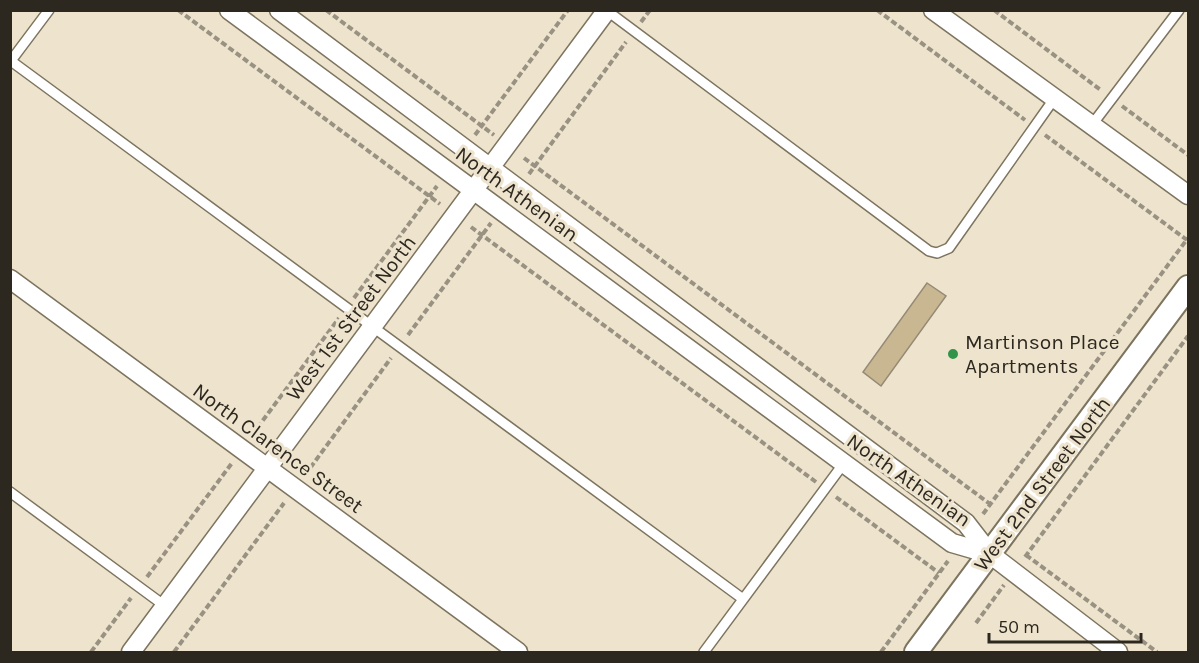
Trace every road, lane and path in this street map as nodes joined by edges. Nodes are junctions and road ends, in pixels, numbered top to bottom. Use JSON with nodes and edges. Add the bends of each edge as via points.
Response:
{"nodes":[{"id":1,"x":49,"y":10,"type":"edge"},
{"id":2,"x":178,"y":10,"type":"edge"},
{"id":3,"x":229,"y":10,"type":"edge"},
{"id":4,"x":279,"y":10,"type":"edge"},
{"id":5,"x":326,"y":10,"type":"edge"},
{"id":6,"x":568,"y":10,"type":"edge"},
{"id":7,"x":650,"y":10,"type":"edge"},
{"id":8,"x":933,"y":10,"type":"edge"},
{"id":9,"x":994,"y":10,"type":"edge"},
{"id":10,"x":1179,"y":10,"type":"edge"},
{"id":11,"x":606,"y":11,"type":"edge"},
{"id":12,"x":634,"y":32,"type":"junction"},
{"id":13,"x":11,"y":62,"type":"edge"},
{"id":14,"x":1054,"y":99,"type":"junction"},
{"id":15,"x":1112,"y":99,"type":"junction"},
{"id":16,"x":481,"y":126,"type":"junction"},
{"id":17,"x":1091,"y":126,"type":"junction"},
{"id":18,"x":495,"y":136,"type":"dead end"},
{"id":19,"x":471,"y":140,"type":"dead end"},
{"id":20,"x":1188,"y":155,"type":"edge"},
{"id":21,"x":524,"y":158,"type":"dead end"},
{"id":22,"x":535,"y":166,"type":"junction"},
{"id":23,"x":491,"y":168,"type":"junction"},
{"id":24,"x":526,"y":177,"type":"dead end"},
{"id":25,"x":474,"y":190,"type":"junction"},
{"id":26,"x":1188,"y":195,"type":"edge"},
{"id":27,"x":440,"y":204,"type":"dead end"},
{"id":28,"x":471,"y":227,"type":"dead end"},
{"id":29,"x":1188,"y":238,"type":"edge"},
{"id":30,"x":10,"y":279,"type":"edge"},
{"id":31,"x":1188,"y":287,"type":"edge"},
{"id":32,"x":373,"y":327,"type":"junction"},
{"id":33,"x":1188,"y":336,"type":"edge"},
{"id":34,"x":234,"y":460,"type":"dead end"},
{"id":35,"x":844,"y":463,"type":"junction"},
{"id":36,"x":268,"y":468,"type":"junction"},
{"id":37,"x":825,"y":489,"type":"junction"},
{"id":38,"x":10,"y":492,"type":"edge"},
{"id":39,"x":288,"y":497,"type":"dead end"},
{"id":40,"x":990,"y":504,"type":"junction"},
{"id":41,"x":971,"y":530,"type":"junction"},
{"id":42,"x":960,"y":545,"type":"junction"},
{"id":43,"x":990,"y":554,"type":"junction"},
{"id":44,"x":1026,"y":555,"type":"junction"},
{"id":45,"x":939,"y":573,"type":"junction"},
{"id":46,"x":1013,"y":573,"type":"junction"},
{"id":47,"x":140,"y":587,"type":"junction"},
{"id":48,"x":743,"y":599,"type":"junction"},
{"id":49,"x":165,"y":606,"type":"junction"},
{"id":50,"x":976,"y":623,"type":"dead end"},
{"id":51,"x":91,"y":652,"type":"edge"},
{"id":52,"x":131,"y":652,"type":"edge"},
{"id":53,"x":174,"y":652,"type":"edge"},
{"id":54,"x":518,"y":652,"type":"edge"},
{"id":55,"x":704,"y":652,"type":"edge"},
{"id":56,"x":881,"y":652,"type":"edge"},
{"id":57,"x":916,"y":652,"type":"edge"},
{"id":58,"x":1118,"y":652,"type":"edge"},
{"id":59,"x":1156,"y":652,"type":"edge"}],
"edges":[{"from":1,"to":13,"type":"lane"},
{"from":2,"to":27,"type":"path"},
{"from":3,"to":25,"type":"street","name":"North Athenian"},
{"from":4,"to":23,"type":"street","name":"North Athenian"},
{"from":5,"to":16,"type":"path"},
{"from":6,"to":16,"type":"path"},
{"from":7,"to":12,"type":"path"},
{"from":8,"to":14,"type":"street"},
{"from":9,"to":15,"type":"path"},
{"from":10,"to":15,"type":"lane"},
{"from":11,"to":12,"type":"lane"},
{"from":11,"to":23,"type":"street","name":"West 1st Street North"},
{"from":12,"to":14,"type":"lane","via":[[929,251],[937,253],[949,248]]},
{"from":12,"to":22,"type":"path"},
{"from":13,"to":32,"type":"lane"},
{"from":14,"to":17,"type":"street"},
{"from":15,"to":17,"type":"lane"},
{"from":15,"to":20,"type":"path"},
{"from":16,"to":18,"type":"path"},
{"from":16,"to":19,"type":"path"},
{"from":17,"to":26,"type":"street"},
{"from":21,"to":22,"type":"path"},
{"from":22,"to":24,"type":"path"},
{"from":22,"to":40,"type":"path"},
{"from":23,"to":25,"type":"street","name":"West 1st Street North"},
{"from":23,"to":41,"type":"street","name":"North Athenian"},
{"from":25,"to":32,"type":"street","name":"West 1st Street North"},
{"from":25,"to":35,"type":"street","name":"North Athenian"},
{"from":28,"to":37,"type":"path"},
{"from":29,"to":40,"type":"path"},
{"from":30,"to":36,"type":"street","name":"North Clarence Street"},
{"from":31,"to":43,"type":"street","name":"West 2nd Street North"},
{"from":32,"to":36,"type":"street","name":"West 1st Street North"},
{"from":32,"to":48,"type":"lane"},
{"from":33,"to":44,"type":"path"},
{"from":34,"to":47,"type":"path"},
{"from":35,"to":37,"type":"lane"},
{"from":35,"to":42,"type":"street","name":"North Athenian"},
{"from":36,"to":49,"type":"street","name":"West 1st Street North"},
{"from":36,"to":54,"type":"street","name":"North Clarence Street"},
{"from":37,"to":45,"type":"path"},
{"from":37,"to":48,"type":"lane"},
{"from":38,"to":47,"type":"lane"},
{"from":39,"to":53,"type":"path"},
{"from":40,"to":41,"type":"path"},
{"from":41,"to":43,"type":"street","name":"North Athenian"},
{"from":42,"to":43,"type":"street","name":"North Athenian"},
{"from":42,"to":45,"type":"path"},
{"from":43,"to":46,"type":"street"},
{"from":43,"to":57,"type":"street","name":"West 2nd Street North"},
{"from":44,"to":46,"type":"path"},
{"from":44,"to":59,"type":"path"},
{"from":45,"to":56,"type":"path"},
{"from":46,"to":50,"type":"path"},
{"from":46,"to":58,"type":"street"},
{"from":47,"to":49,"type":"lane"},
{"from":47,"to":51,"type":"path"},
{"from":48,"to":55,"type":"lane"},
{"from":49,"to":52,"type":"street","name":"West 1st Street North"}]}
